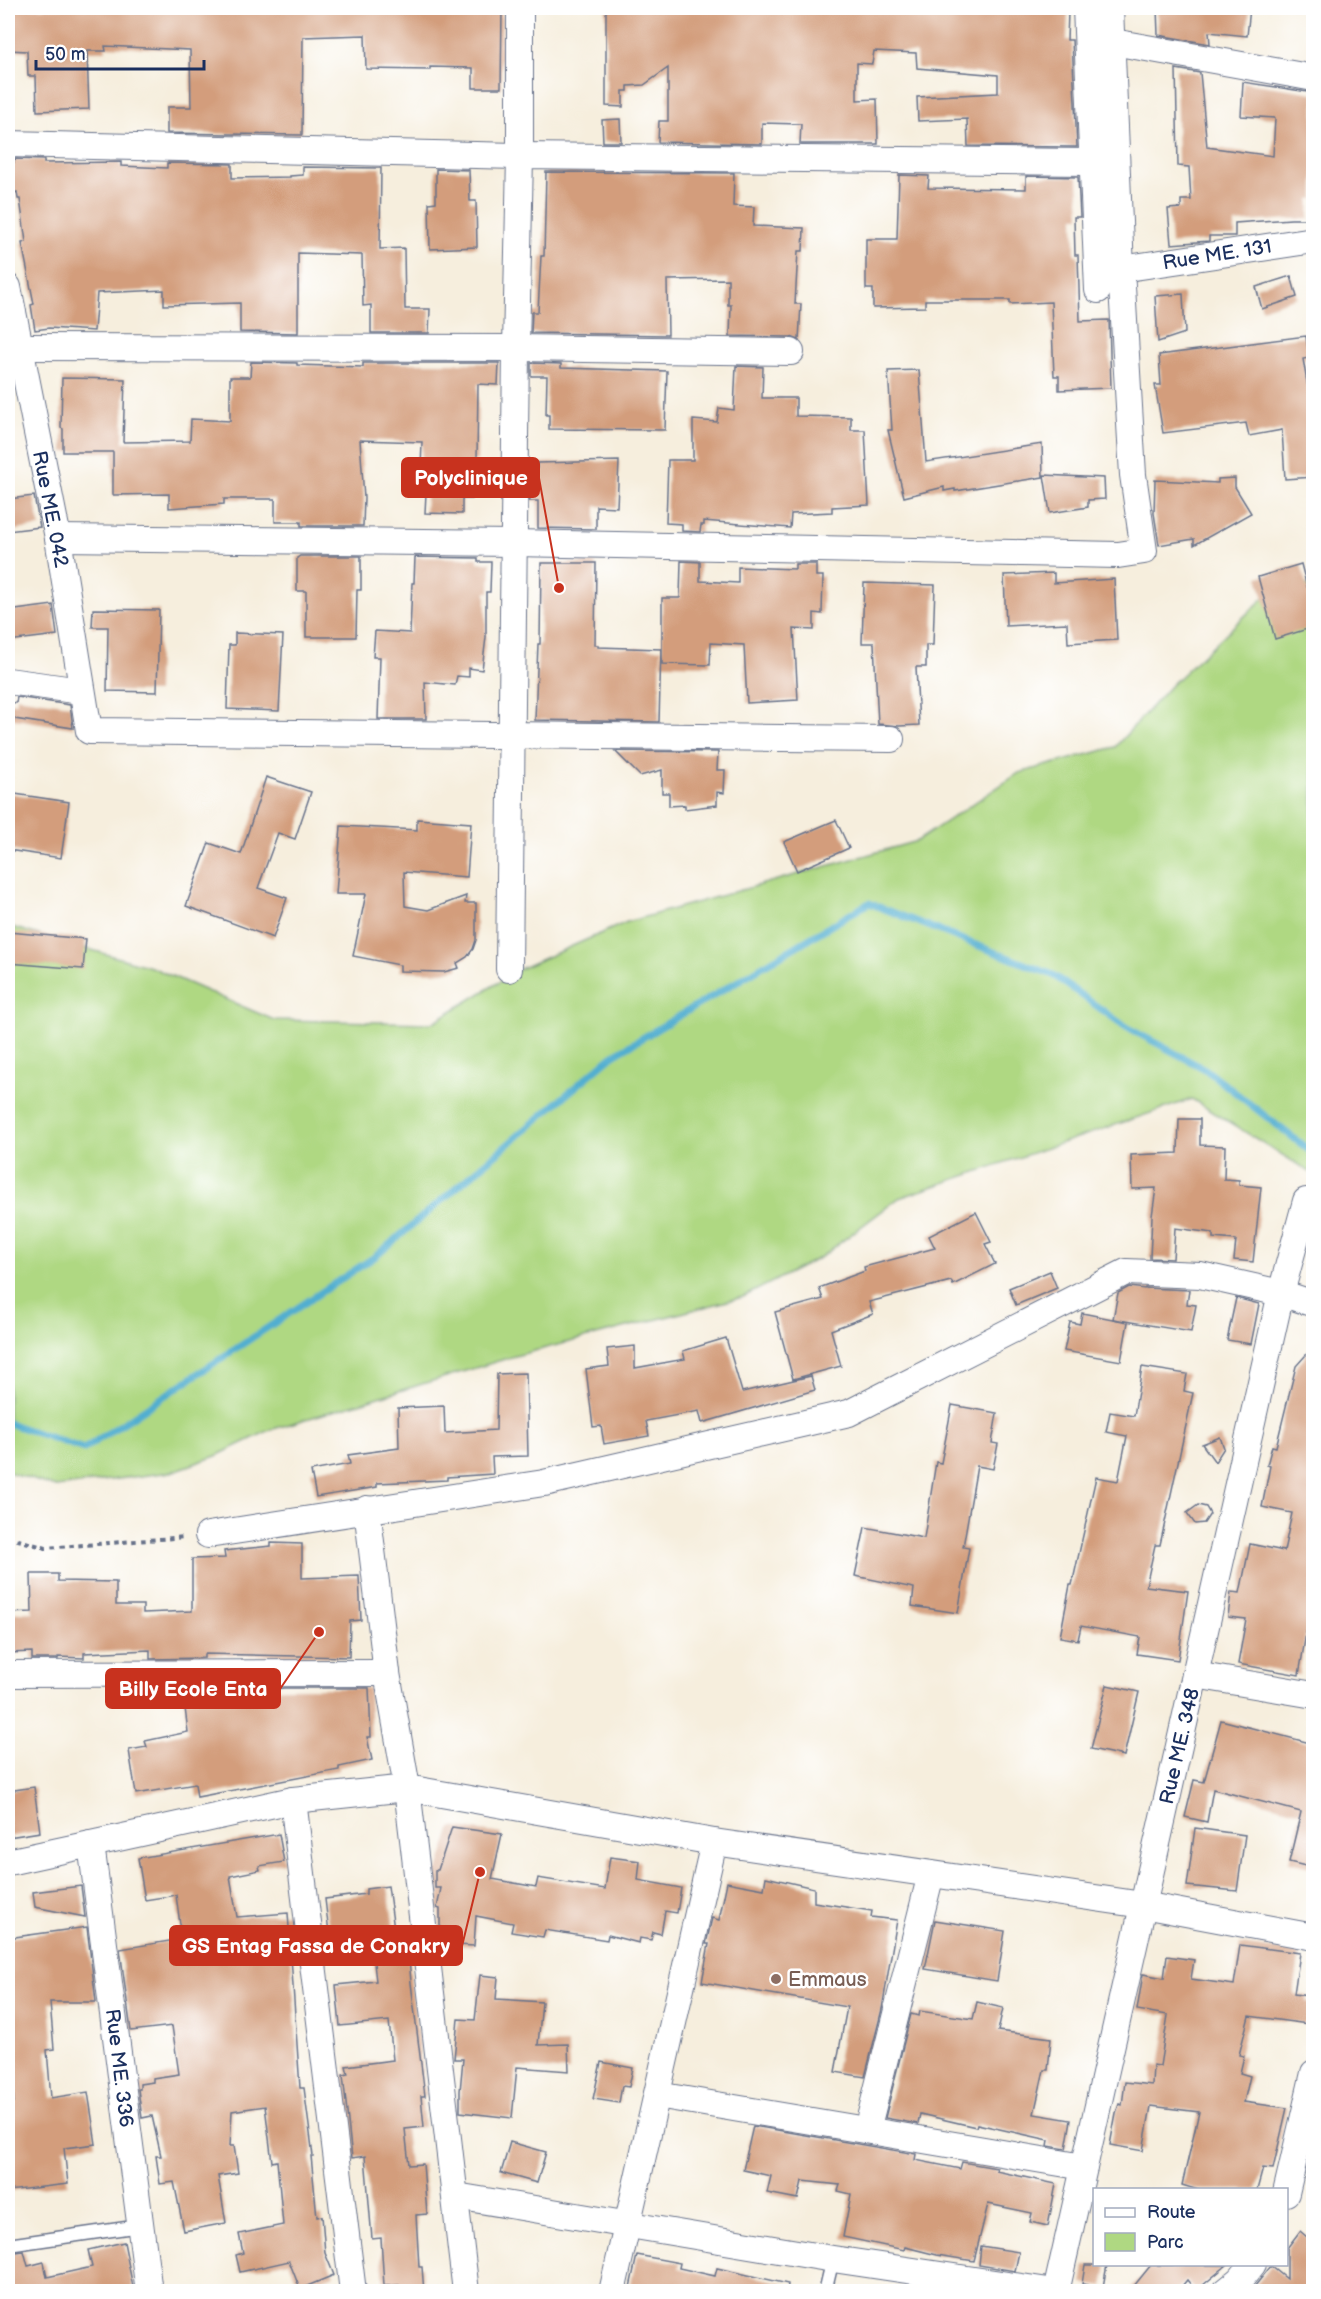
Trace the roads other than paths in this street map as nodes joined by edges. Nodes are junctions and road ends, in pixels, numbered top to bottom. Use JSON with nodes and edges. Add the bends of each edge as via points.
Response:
{"nodes":[{"id":1,"x":520,"y":8,"type":"edge"},
{"id":2,"x":1086,"y":8,"type":"edge"},
{"id":3,"x":1110,"y":8,"type":"edge"},
{"id":4,"x":1113,"y":42,"type":"junction"},
{"id":5,"x":1314,"y":78,"type":"edge"},
{"id":6,"x":8,"y":144,"type":"edge"},
{"id":7,"x":520,"y":156,"type":"junction"},
{"id":8,"x":1091,"y":162,"type":"junction"},
{"id":9,"x":1314,"y":240,"type":"edge"},
{"id":10,"x":1121,"y":269,"type":"junction"},
{"id":11,"x":8,"y":287,"type":"edge"},
{"id":12,"x":1098,"y":290,"type":"dead end"},
{"id":13,"x":19,"y":347,"type":"junction"},
{"id":14,"x":516,"y":348,"type":"junction"},
{"id":15,"x":791,"y":352,"type":"dead end"},
{"id":16,"x":58,"y":538,"type":"junction"},
{"id":17,"x":513,"y":543,"type":"junction"},
{"id":18,"x":8,"y":681,"type":"edge"},
{"id":19,"x":81,"y":690,"type":"junction"},
{"id":20,"x":511,"y":734,"type":"junction"},
{"id":21,"x":891,"y":739,"type":"dead end"},
{"id":22,"x":509,"y":969,"type":"dead end"},
{"id":23,"x":1306,"y":1201,"type":"dead end"},
{"id":24,"x":1281,"y":1293,"type":"junction"},
{"id":25,"x":1314,"y":1304,"type":"edge"},
{"id":26,"x":368,"y":1509,"type":"junction"},
{"id":27,"x":208,"y":1535,"type":"road end"},
{"id":28,"x":387,"y":1673,"type":"junction"},
{"id":29,"x":8,"y":1674,"type":"edge"},
{"id":30,"x":1195,"y":1675,"type":"junction"},
{"id":31,"x":1314,"y":1695,"type":"edge"},
{"id":32,"x":407,"y":1788,"type":"junction"},
{"id":33,"x":294,"y":1800,"type":"junction"},
{"id":34,"x":714,"y":1842,"type":"junction"},
{"id":35,"x":91,"y":1844,"type":"junction"},
{"id":36,"x":8,"y":1862,"type":"edge"},
{"id":37,"x":931,"y":1874,"type":"junction"},
{"id":38,"x":1143,"y":1905,"type":"junction"},
{"id":39,"x":1314,"y":1937,"type":"edge"},
{"id":40,"x":1314,"y":2073,"type":"edge"},
{"id":41,"x":657,"y":2095,"type":"junction"},
{"id":42,"x":867,"y":2130,"type":"junction"},
{"id":43,"x":1084,"y":2167,"type":"junction"},
{"id":44,"x":1288,"y":2189,"type":"edge"},
{"id":45,"x":456,"y":2196,"type":"junction"},
{"id":46,"x":627,"y":2223,"type":"junction"},
{"id":47,"x":140,"y":2226,"type":"junction"},
{"id":48,"x":8,"y":2245,"type":"edge"},
{"id":49,"x":833,"y":2259,"type":"junction"},
{"id":50,"x":1252,"y":2266,"type":"edge"},
{"id":51,"x":345,"y":2289,"type":"edge"},
{"id":52,"x":149,"y":2292,"type":"edge"},
{"id":53,"x":466,"y":2292,"type":"edge"},
{"id":54,"x":612,"y":2292,"type":"edge"},
{"id":55,"x":825,"y":2292,"type":"edge"},
{"id":56,"x":1055,"y":2292,"type":"edge"},
{"id":57,"x":1226,"y":2292,"type":"edge"}],
"edges":[{"from":1,"to":7,"type":"street"},
{"from":2,"to":8,"type":"street"},
{"from":3,"to":4,"type":"street"},
{"from":4,"to":5,"type":"street"},
{"from":4,"to":10,"type":"street"},
{"from":6,"to":7,"type":"street"},
{"from":7,"to":8,"type":"street"},
{"from":7,"to":14,"type":"street"},
{"from":8,"to":12,"type":"street"},
{"from":9,"to":10,"type":"street","name":"Rue ME. 131"},
{"from":10,"to":17,"type":"street","via":[[1133,475],[1144,552],[1118,555]]},
{"from":11,"to":13,"type":"street","name":"Rue ME. 042"},
{"from":13,"to":14,"type":"street"},
{"from":13,"to":16,"type":"street","name":"Rue ME. 042"},
{"from":14,"to":15,"type":"street"},
{"from":14,"to":17,"type":"street"},
{"from":16,"to":17,"type":"street"},
{"from":16,"to":19,"type":"street","name":"Rue ME. 042"},
{"from":17,"to":20,"type":"street"},
{"from":18,"to":19,"type":"street"},
{"from":19,"to":20,"type":"street","name":"Rue ME. 042","via":[[89,731]]},
{"from":20,"to":21,"type":"street"},
{"from":20,"to":22,"type":"street"},
{"from":23,"to":24,"type":"street","name":"Rue ME. 348"},
{"from":24,"to":25,"type":"street"},
{"from":24,"to":26,"type":"street","via":[[1200,1275],[1126,1272],[849,1413],[544,1483]]},
{"from":24,"to":30,"type":"street","name":"Rue ME. 348"},
{"from":26,"to":27,"type":"street"},
{"from":26,"to":28,"type":"street"},
{"from":28,"to":29,"type":"street"},
{"from":28,"to":32,"type":"street"},
{"from":30,"to":31,"type":"street"},
{"from":30,"to":38,"type":"street","name":"Rue ME. 348"},
{"from":32,"to":33,"type":"street"},
{"from":32,"to":34,"type":"street"},
{"from":32,"to":45,"type":"street"},
{"from":33,"to":35,"type":"street"},
{"from":33,"to":51,"type":"street"},
{"from":34,"to":37,"type":"street"},
{"from":34,"to":41,"type":"street"},
{"from":35,"to":36,"type":"street"},
{"from":35,"to":47,"type":"street","name":"Rue ME. 336"},
{"from":37,"to":38,"type":"street"},
{"from":37,"to":42,"type":"street"},
{"from":38,"to":39,"type":"street"},
{"from":38,"to":43,"type":"street","name":"Rue ME. 348"},
{"from":40,"to":44,"type":"street"},
{"from":41,"to":42,"type":"street"},
{"from":41,"to":46,"type":"street"},
{"from":42,"to":43,"type":"street"},
{"from":43,"to":56,"type":"street","name":"Rue ME. 348"},
{"from":45,"to":46,"type":"street"},
{"from":45,"to":53,"type":"street"},
{"from":46,"to":49,"type":"street"},
{"from":46,"to":54,"type":"street"},
{"from":47,"to":48,"type":"lane"},
{"from":47,"to":52,"type":"street","name":"Rue ME. 336"},
{"from":49,"to":55,"type":"lane"},
{"from":49,"to":56,"type":"street"},
{"from":50,"to":57,"type":"street"}]}
